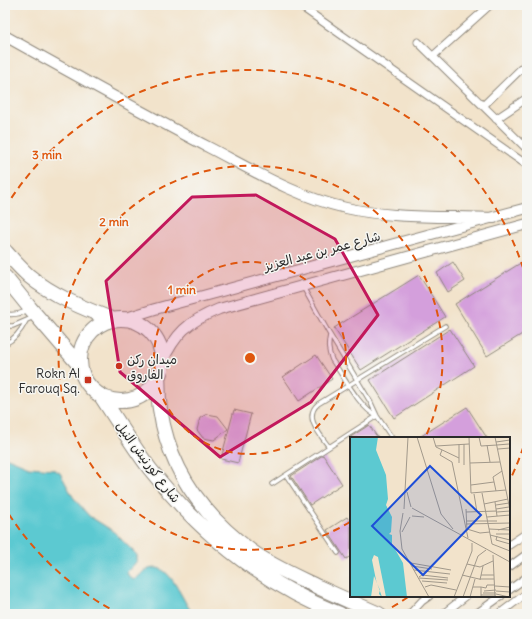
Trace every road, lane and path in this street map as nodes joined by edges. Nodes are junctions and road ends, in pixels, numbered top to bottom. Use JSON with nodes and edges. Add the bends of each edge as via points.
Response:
{"nodes":[{"id":1,"x":299,"y":5,"type":"edge"},
{"id":2,"x":490,"y":5,"type":"edge"},
{"id":3,"x":5,"y":36,"type":"edge"},
{"id":4,"x":418,"y":42,"type":"dead end"},
{"id":5,"x":433,"y":56,"type":"junction"},
{"id":6,"x":527,"y":63,"type":"edge"},
{"id":7,"x":527,"y":98,"type":"edge"},
{"id":8,"x":483,"y":106,"type":"junction"},
{"id":9,"x":496,"y":119,"type":"junction"},
{"id":10,"x":526,"y":147,"type":"edge"},
{"id":11,"x":527,"y":165,"type":"edge"},
{"id":12,"x":527,"y":208,"type":"edge"},
{"id":13,"x":494,"y":218,"type":"junction"},
{"id":14,"x":527,"y":224,"type":"edge"},
{"id":15,"x":5,"y":251,"type":"edge"},
{"id":16,"x":5,"y":276,"type":"edge"},
{"id":17,"x":302,"y":286,"type":"junction"},
{"id":18,"x":5,"y":314,"type":"edge"},
{"id":19,"x":31,"y":315,"type":"junction"},
{"id":20,"x":119,"y":319,"type":"junction"},
{"id":21,"x":5,"y":326,"type":"edge"},
{"id":22,"x":445,"y":326,"type":"dead end"},
{"id":23,"x":330,"y":335,"type":"junction"},
{"id":24,"x":5,"y":344,"type":"edge"},
{"id":25,"x":80,"y":366,"type":"junction"},
{"id":26,"x":160,"y":370,"type":"junction"},
{"id":27,"x":358,"y":380,"type":"junction"},
{"id":28,"x":349,"y":385,"type":"junction"},
{"id":29,"x":101,"y":396,"type":"junction"},
{"id":30,"x":377,"y":416,"type":"junction"},
{"id":31,"x":391,"y":437,"type":"edge"},
{"id":32,"x":329,"y":447,"type":"junction"},
{"id":33,"x":286,"y":475,"type":"junction"},
{"id":34,"x":272,"y":484,"type":"dead end"},
{"id":35,"x":527,"y":533,"type":"edge"},
{"id":36,"x":510,"y":544,"type":"edge"},
{"id":37,"x":338,"y":553,"type":"dead end"},
{"id":38,"x":527,"y":554,"type":"edge"},
{"id":39,"x":510,"y":566,"type":"edge"},
{"id":40,"x":527,"y":577,"type":"edge"},
{"id":41,"x":510,"y":589,"type":"edge"},
{"id":42,"x":527,"y":593,"type":"edge"},
{"id":43,"x":428,"y":597,"type":"edge"},
{"id":44,"x":465,"y":597,"type":"edge"},
{"id":45,"x":500,"y":597,"type":"edge"},
{"id":46,"x":340,"y":614,"type":"edge"},
{"id":47,"x":379,"y":614,"type":"edge"},
{"id":48,"x":410,"y":614,"type":"edge"},
{"id":49,"x":443,"y":614,"type":"edge"},
{"id":50,"x":476,"y":614,"type":"edge"},
{"id":51,"x":499,"y":614,"type":"edge"}],
"edges":[{"from":1,"to":11,"type":"street"},
{"from":2,"to":5,"type":"street"},
{"from":3,"to":13,"type":"main road","via":[[204,144],[310,198],[380,214]]},
{"from":4,"to":5,"type":"street"},
{"from":5,"to":8,"type":"street"},
{"from":6,"to":8,"type":"street"},
{"from":7,"to":9,"type":"street"},
{"from":8,"to":9,"type":"street"},
{"from":9,"to":10,"type":"street"},
{"from":12,"to":13,"type":"main road","name":"شارع عمر بن عبد العزيز"},
{"from":13,"to":20,"type":"main road","name":"شارع عمر بن عبد العزيز"},
{"from":14,"to":17,"type":"main road"},
{"from":15,"to":20,"type":"highway","via":[[29,276],[43,286],[91,311]]},
{"from":16,"to":19,"type":"highway"},
{"from":17,"to":23,"type":"lane"},
{"from":17,"to":26,"type":"main road","via":[[219,309],[200,317],[183,329],[170,345]]},
{"from":18,"to":19,"type":"lane"},
{"from":19,"to":21,"type":"lane","via":[[13,326]]},
{"from":19,"to":24,"type":"lane","via":[[20,332]]},
{"from":19,"to":25,"type":"highway"},
{"from":20,"to":25,"type":"highway","via":[[99,326],[88,336],[81,350]]},
{"from":20,"to":26,"type":"highway","via":[[134,321],[152,333],[161,353]]},
{"from":22,"to":27,"type":"lane"},
{"from":23,"to":27,"type":"lane"},
{"from":23,"to":28,"type":"lane","via":[[328,343],[332,360]]},
{"from":25,"to":29,"type":"highway","via":[[84,378]]},
{"from":26,"to":29,"type":"highway","via":[[149,390],[134,399],[117,401]]},
{"from":26,"to":47,"type":"highway","name":"شارع كورنيش النيل","via":[[160,408],[166,440],[178,470],[212,517],[251,552],[273,565]]},
{"from":27,"to":28,"type":"lane"},
{"from":27,"to":30,"type":"lane"},
{"from":28,"to":30,"type":"lane","via":[[368,411]]},
{"from":28,"to":32,"type":"lane","via":[[318,404],[311,414],[312,421]]},
{"from":29,"to":46,"type":"highway","name":"شارع كورنيش النيل","via":[[150,468],[212,537],[264,576]]},
{"from":30,"to":31,"type":"lane"},
{"from":30,"to":32,"type":"lane"},
{"from":32,"to":33,"type":"lane"},
{"from":33,"to":34,"type":"lane"},
{"from":33,"to":37,"type":"lane"},
{"from":35,"to":36,"type":"street"},
{"from":38,"to":39,"type":"street"},
{"from":40,"to":41,"type":"street"},
{"from":42,"to":51,"type":"street"},
{"from":43,"to":48,"type":"street"},
{"from":44,"to":49,"type":"street"},
{"from":45,"to":50,"type":"street"}]}
